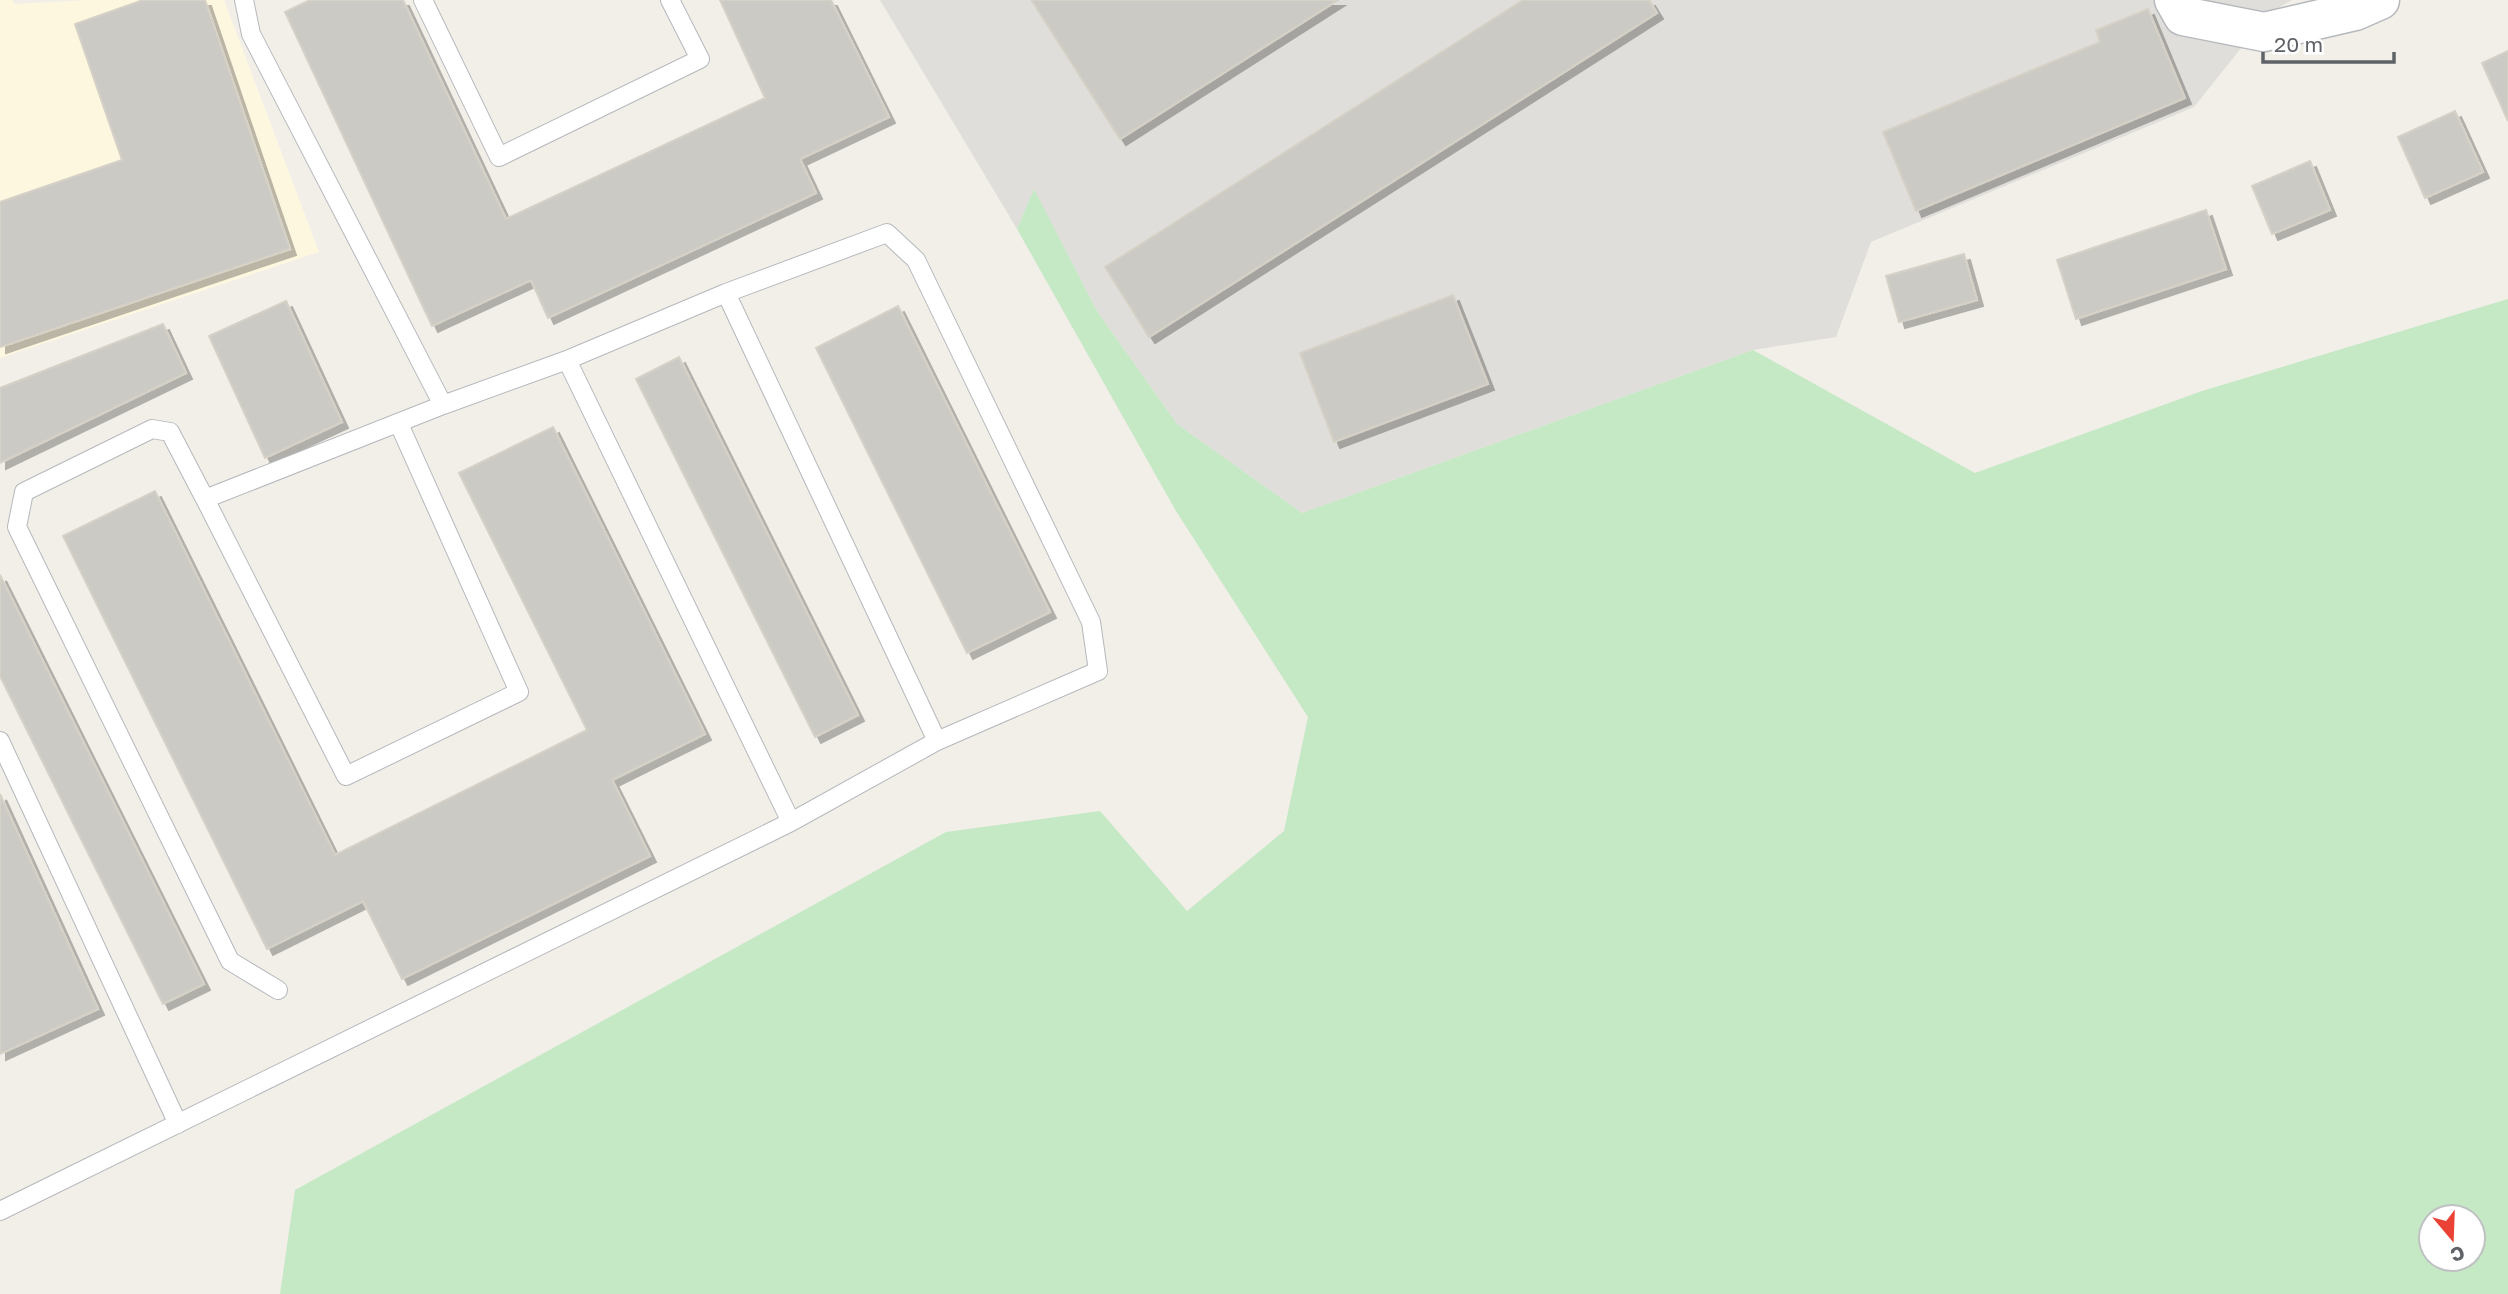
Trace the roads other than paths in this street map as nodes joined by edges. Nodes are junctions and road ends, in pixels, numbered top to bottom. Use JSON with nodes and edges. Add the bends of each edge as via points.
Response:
{"nodes":[{"id":1,"x":244,"y":0,"type":"edge"},
{"id":2,"x":423,"y":0,"type":"edge"},
{"id":3,"x":670,"y":0,"type":"edge"},
{"id":4,"x":2174,"y":0,"type":"edge"},
{"id":5,"x":2379,"y":0,"type":"edge"},
{"id":6,"x":726,"y":293,"type":"junction"},
{"id":7,"x":567,"y":360,"type":"junction"},
{"id":8,"x":443,"y":405,"type":"junction"},
{"id":9,"x":399,"y":425,"type":"junction"},
{"id":10,"x":205,"y":499,"type":"junction"},
{"id":11,"x":0,"y":741,"type":"edge"},
{"id":12,"x":937,"y":741,"type":"junction"},
{"id":13,"x":791,"y":822,"type":"junction"},
{"id":14,"x":278,"y":990,"type":"dead end"},
{"id":15,"x":178,"y":1124,"type":"junction"},
{"id":16,"x":0,"y":1211,"type":"edge"}],
"edges":[{"from":1,"to":8,"type":"lane","via":[[251,34]]},
{"from":2,"to":3,"type":"lane","via":[[499,157],[700,59]]},
{"from":4,"to":5,"type":"street","via":[[2183,16],[2264,32],[2354,11]]},
{"from":6,"to":7,"type":"lane"},
{"from":6,"to":12,"type":"lane"},
{"from":6,"to":12,"type":"lane","via":[[887,233],[916,260],[1091,622],[1098,671]]},
{"from":7,"to":8,"type":"lane"},
{"from":7,"to":13,"type":"lane"},
{"from":8,"to":9,"type":"lane"},
{"from":9,"to":10,"type":"lane"},
{"from":9,"to":10,"type":"lane","via":[[519,692],[346,776]]},
{"from":10,"to":14,"type":"lane","via":[[170,432],[152,429],[24,492],[16,527],[230,961]]},
{"from":11,"to":15,"type":"lane"},
{"from":12,"to":13,"type":"lane"},
{"from":13,"to":15,"type":"lane"},
{"from":15,"to":16,"type":"lane"}]}
